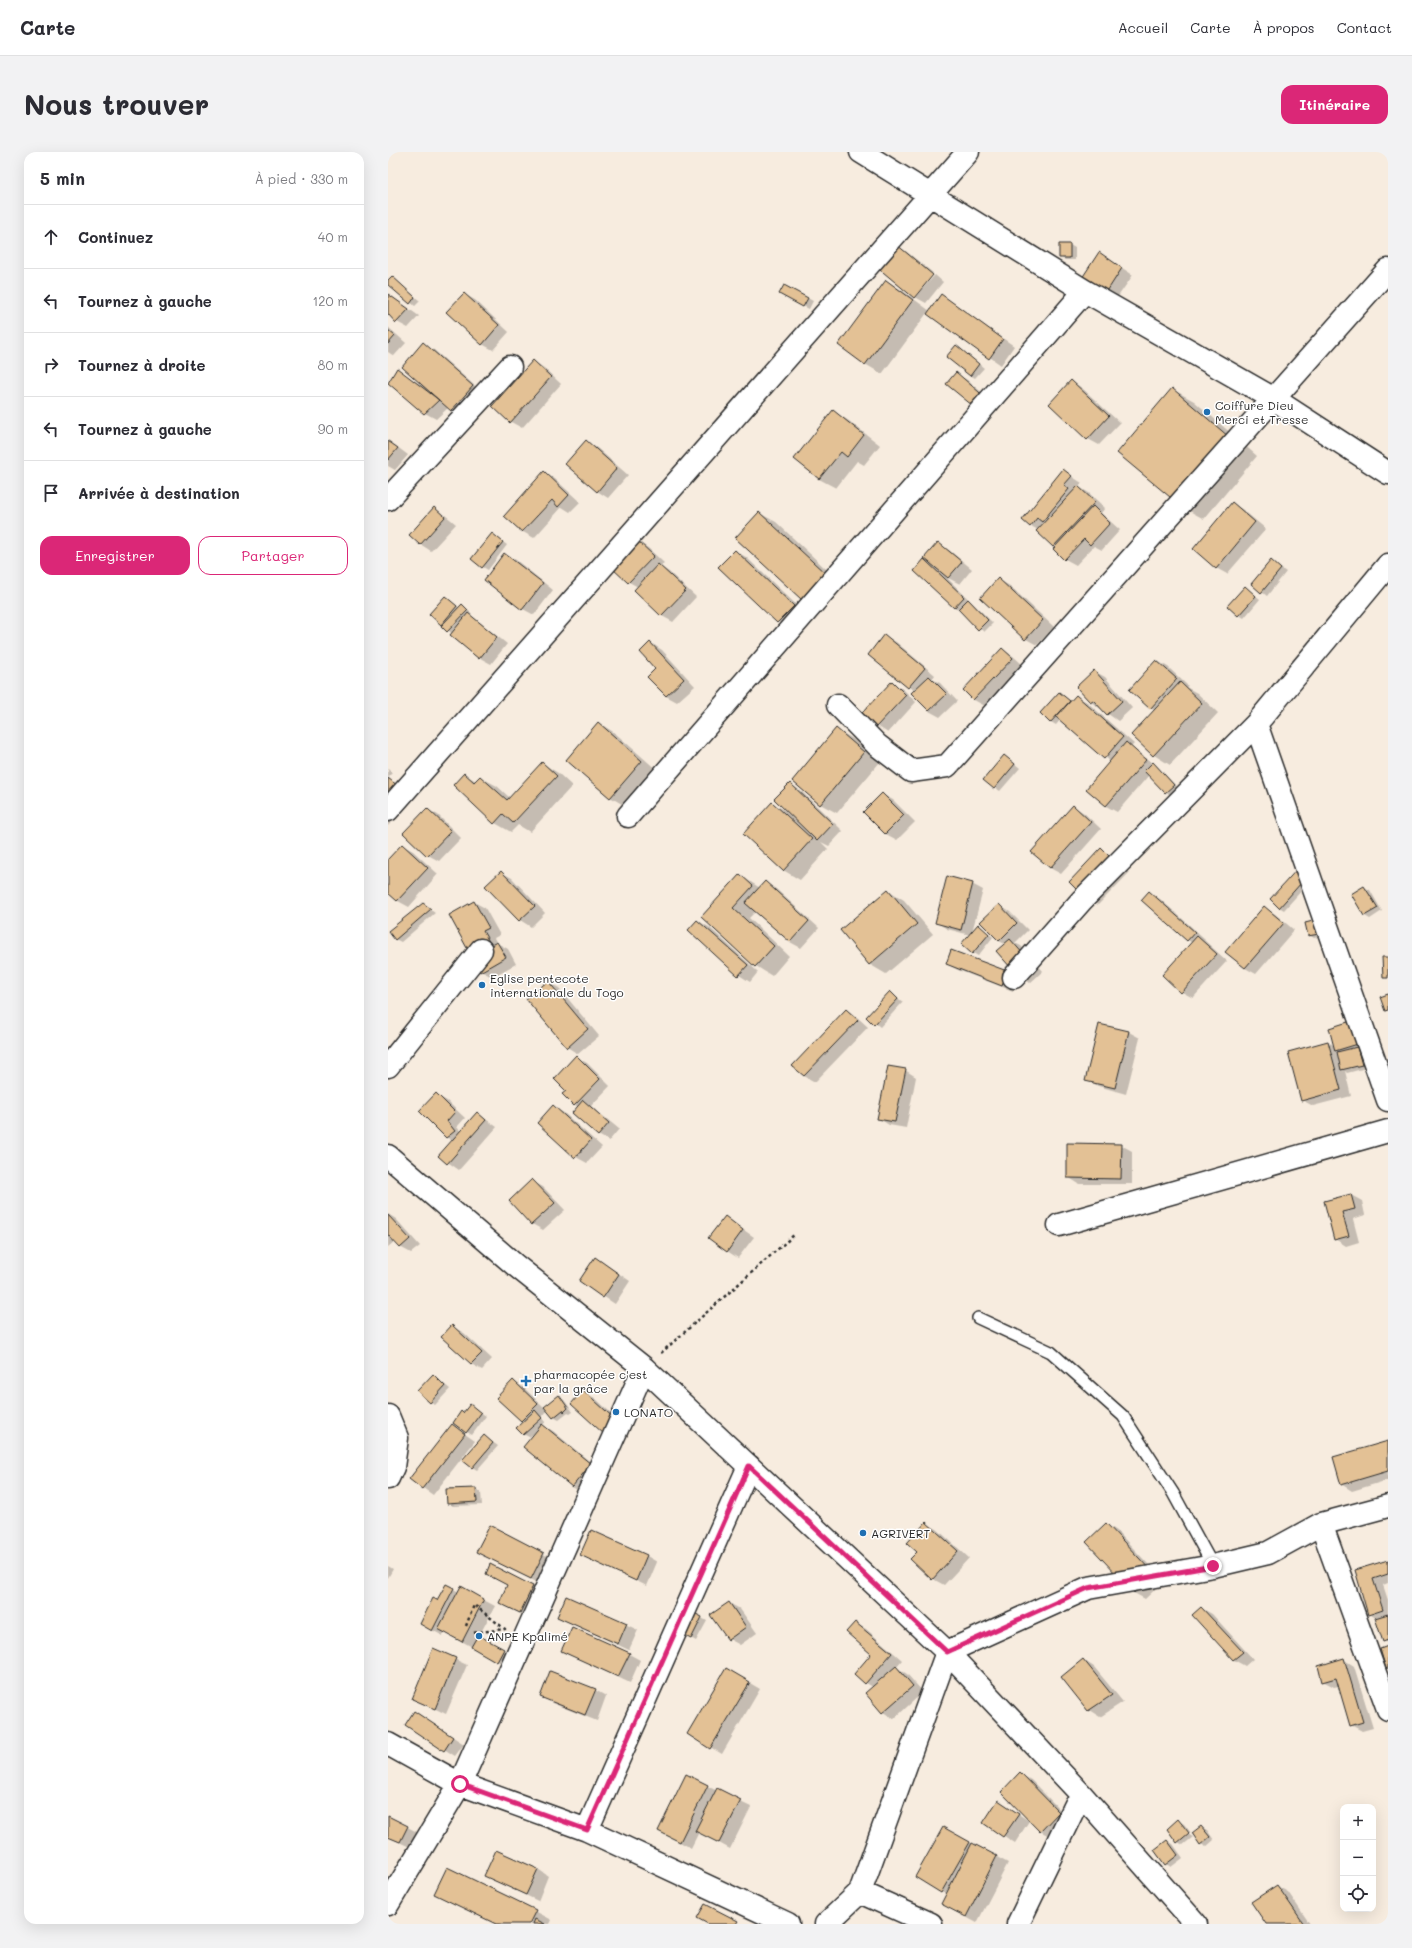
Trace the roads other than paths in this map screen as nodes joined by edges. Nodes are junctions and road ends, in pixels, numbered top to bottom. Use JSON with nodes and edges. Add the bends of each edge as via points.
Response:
{"nodes":[{"id":1,"x":861,"y":152,"type":"edge"},
{"id":2,"x":968,"y":152,"type":"edge"},
{"id":3,"x":929,"y":194,"type":"junction"},
{"id":4,"x":1388,"y":270,"type":"edge"},
{"id":5,"x":1085,"y":291,"type":"junction"},
{"id":6,"x":510,"y":367,"type":"dead end"},
{"id":7,"x":1274,"y":399,"type":"junction"},
{"id":8,"x":1388,"y":473,"type":"edge"},
{"id":9,"x":388,"y":499,"type":"edge"},
{"id":10,"x":1388,"y":565,"type":"edge"},
{"id":11,"x":838,"y":705,"type":"dead end"},
{"id":12,"x":1256,"y":724,"type":"junction"},
{"id":13,"x":388,"y":810,"type":"edge"},
{"id":14,"x":628,"y":816,"type":"dead end"},
{"id":15,"x":481,"y":950,"type":"dead end"},
{"id":16,"x":1014,"y":976,"type":"dead end"},
{"id":17,"x":388,"y":1066,"type":"edge"},
{"id":18,"x":1388,"y":1100,"type":"edge"},
{"id":19,"x":1388,"y":1131,"type":"edge"},
{"id":20,"x":388,"y":1156,"type":"edge"},
{"id":21,"x":1059,"y":1225,"type":"dead end"},
{"id":22,"x":978,"y":1318,"type":"dead end"},
{"id":23,"x":644,"y":1368,"type":"junction"},
{"id":24,"x":388,"y":1416,"type":"edge"},
{"id":25,"x":749,"y":1466,"type":"junction"},
{"id":26,"x":388,"y":1478,"type":"edge"},
{"id":27,"x":1388,"y":1506,"type":"edge"},
{"id":28,"x":1321,"y":1524,"type":"junction"},
{"id":29,"x":1213,"y":1566,"type":"junction"},
{"id":30,"x":947,"y":1652,"type":"junction"},
{"id":31,"x":1388,"y":1709,"type":"edge"},
{"id":32,"x":388,"y":1744,"type":"edge"},
{"id":33,"x":460,"y":1784,"type":"junction"},
{"id":34,"x":1081,"y":1794,"type":"junction"},
{"id":35,"x":587,"y":1830,"type":"junction"},
{"id":36,"x":860,"y":1892,"type":"junction"},
{"id":37,"x":388,"y":1904,"type":"edge"},
{"id":38,"x":788,"y":1924,"type":"edge"},
{"id":39,"x":826,"y":1924,"type":"edge"},
{"id":40,"x":932,"y":1924,"type":"edge"},
{"id":41,"x":1018,"y":1924,"type":"edge"},
{"id":42,"x":1196,"y":1924,"type":"edge"}],
"edges":[{"from":1,"to":3,"type":"street"},
{"from":2,"to":3,"type":"street"},
{"from":3,"to":5,"type":"street"},
{"from":3,"to":13,"type":"street"},
{"from":4,"to":7,"type":"street"},
{"from":5,"to":7,"type":"street"},
{"from":5,"to":14,"type":"street"},
{"from":6,"to":9,"type":"street"},
{"from":7,"to":8,"type":"street"},
{"from":7,"to":11,"type":"street","via":[[947,766],[911,771],[876,745]]},
{"from":10,"to":12,"type":"street"},
{"from":12,"to":16,"type":"street","via":[[1082,900]]},
{"from":12,"to":18,"type":"street"},
{"from":15,"to":17,"type":"street"},
{"from":19,"to":21,"type":"street"},
{"from":20,"to":23,"type":"street","via":[[515,1265]]},
{"from":22,"to":29,"type":"lane","via":[[1051,1352],[1123,1416],[1173,1493]]},
{"from":23,"to":25,"type":"street"},
{"from":23,"to":33,"type":"street"},
{"from":24,"to":26,"type":"street","via":[[397,1438],[393,1467]]},
{"from":25,"to":30,"type":"street"},
{"from":25,"to":35,"type":"street"},
{"from":27,"to":28,"type":"street"},
{"from":28,"to":29,"type":"street","via":[[1268,1553]]},
{"from":28,"to":31,"type":"street"},
{"from":29,"to":30,"type":"street","via":[[1088,1588]]},
{"from":30,"to":34,"type":"street"},
{"from":30,"to":36,"type":"street"},
{"from":32,"to":33,"type":"street"},
{"from":33,"to":35,"type":"street"},
{"from":33,"to":37,"type":"street"},
{"from":34,"to":41,"type":"street"},
{"from":34,"to":42,"type":"street"},
{"from":35,"to":38,"type":"street"},
{"from":36,"to":39,"type":"street"},
{"from":36,"to":40,"type":"street"}]}
